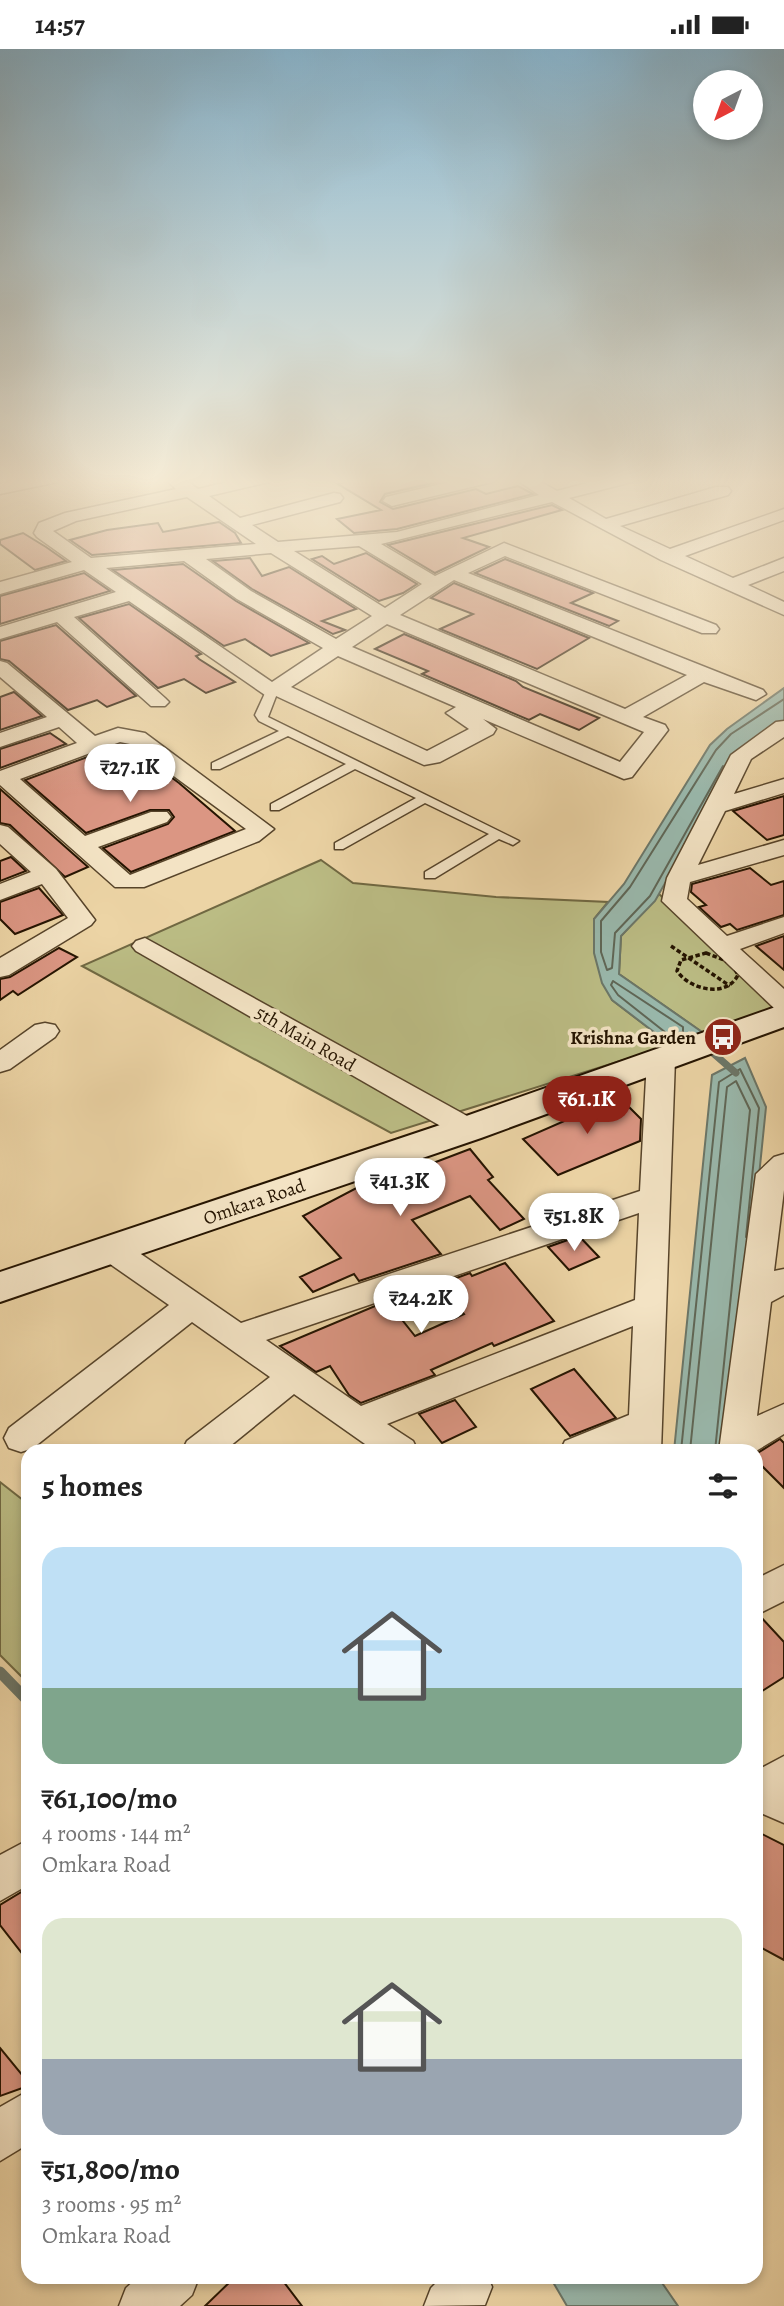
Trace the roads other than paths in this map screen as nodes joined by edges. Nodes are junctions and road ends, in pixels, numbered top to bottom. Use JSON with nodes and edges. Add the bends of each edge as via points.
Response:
{"nodes":[{"id":1,"x":115,"y":583,"type":"edge"},
{"id":2,"x":227,"y":583,"type":"edge"},
{"id":3,"x":331,"y":583,"type":"edge"},
{"id":4,"x":436,"y":583,"type":"edge"},
{"id":5,"x":455,"y":583,"type":"edge"},
{"id":6,"x":592,"y":583,"type":"edge"},
{"id":7,"x":728,"y":583,"type":"edge"},
{"id":8,"x":736,"y":583,"type":"edge"},
{"id":9,"x":732,"y":585,"type":"junction"},
{"id":10,"x":131,"y":594,"type":"junction"},
{"id":11,"x":784,"y":609,"type":"edge"},
{"id":12,"x":61,"y":616,"type":"junction"},
{"id":13,"x":385,"y":616,"type":"junction"},
{"id":14,"x":709,"y":629,"type":"dead end"},
{"id":15,"x":0,"y":633,"type":"edge"},
{"id":16,"x":337,"y":648,"type":"junction"},
{"id":17,"x":0,"y":667,"type":"edge"},
{"id":18,"x":703,"y":674,"type":"junction"},
{"id":19,"x":22,"y":685,"type":"junction"},
{"id":20,"x":278,"y":691,"type":"junction"},
{"id":21,"x":0,"y":692,"type":"edge"},
{"id":22,"x":756,"y":694,"type":"dead end"},
{"id":23,"x":158,"y":702,"type":"dead end"},
{"id":24,"x":627,"y":717,"type":"junction"},
{"id":25,"x":63,"y":719,"type":"junction"},
{"id":26,"x":784,"y":727,"type":"edge"},
{"id":27,"x":288,"y":731,"type":"junction"},
{"id":28,"x":0,"y":740,"type":"edge"},
{"id":29,"x":92,"y":744,"type":"junction"},
{"id":30,"x":355,"y":764,"type":"junction"},
{"id":31,"x":216,"y":766,"type":"dead end"},
{"id":32,"x":784,"y":786,"type":"edge"},
{"id":33,"x":425,"y":798,"type":"junction"},
{"id":34,"x":716,"y":806,"type":"junction"},
{"id":35,"x":275,"y":807,"type":"dead end"},
{"id":36,"x":159,"y":817,"type":"dead end"},
{"id":37,"x":0,"y":832,"type":"edge"},
{"id":38,"x":498,"y":834,"type":"junction"},
{"id":39,"x":513,"y":841,"type":"dead end"},
{"id":40,"x":82,"y":845,"type":"junction"},
{"id":41,"x":339,"y":846,"type":"dead end"},
{"id":42,"x":784,"y":847,"type":"edge"},
{"id":43,"x":47,"y":874,"type":"junction"},
{"id":44,"x":430,"y":876,"type":"dead end"},
{"id":45,"x":679,"y":878,"type":"junction"},
{"id":46,"x":0,"y":893,"type":"edge"},
{"id":47,"x":784,"y":925,"type":"edge"},
{"id":48,"x":145,"y":946,"type":"dead end"},
{"id":49,"x":723,"y":946,"type":"junction"},
{"id":50,"x":0,"y":969,"type":"edge"},
{"id":51,"x":782,"y":1014,"type":"edge"},
{"id":52,"x":45,"y":1031,"type":"dead end"},
{"id":53,"x":669,"y":1056,"type":"junction"},
{"id":54,"x":0,"y":1063,"type":"edge"},
{"id":55,"x":467,"y":1129,"type":"junction"},
{"id":56,"x":784,"y":1164,"type":"edge"},
{"id":57,"x":655,"y":1198,"type":"junction"},
{"id":58,"x":111,"y":1249,"type":"junction"},
{"id":59,"x":0,"y":1286,"type":"edge"},
{"id":60,"x":770,"y":1288,"type":"edge"},
{"id":61,"x":191,"y":1305,"type":"junction"},
{"id":62,"x":651,"y":1305,"type":"junction"},
{"id":63,"x":237,"y":1337,"type":"junction"},
{"id":64,"x":294,"y":1376,"type":"junction"},
{"id":65,"x":784,"y":1417,"type":"edge"},
{"id":66,"x":358,"y":1421,"type":"junction"},
{"id":67,"x":644,"y":1437,"type":"edge"},
{"id":68,"x":21,"y":1438,"type":"dead end"},
{"id":69,"x":208,"y":1444,"type":"edge"},
{"id":70,"x":389,"y":1444,"type":"edge"},
{"id":71,"x":610,"y":1444,"type":"edge"},
{"id":72,"x":738,"y":1444,"type":"edge"},
{"id":73,"x":743,"y":1444,"type":"edge"},
{"id":74,"x":784,"y":1581,"type":"edge"},
{"id":75,"x":763,"y":1594,"type":"edge"},
{"id":76,"x":21,"y":1865,"type":"edge"},
{"id":77,"x":0,"y":1880,"type":"edge"},
{"id":78,"x":21,"y":2120,"type":"edge"},
{"id":79,"x":0,"y":2137,"type":"edge"},
{"id":80,"x":167,"y":2284,"type":"edge"},
{"id":81,"x":144,"y":2306,"type":"edge"}],
"edges":[{"from":1,"to":10,"type":"street"},
{"from":2,"to":16,"type":"street"},
{"from":3,"to":13,"type":"street"},
{"from":4,"to":13,"type":"street"},
{"from":5,"to":18,"type":"street"},
{"from":6,"to":14,"type":"street"},
{"from":7,"to":9,"type":"street"},
{"from":8,"to":9,"type":"street"},
{"from":9,"to":11,"type":"street"},
{"from":10,"to":12,"type":"street"},
{"from":10,"to":20,"type":"street"},
{"from":12,"to":15,"type":"street"},
{"from":12,"to":23,"type":"street"},
{"from":13,"to":16,"type":"street"},
{"from":13,"to":24,"type":"street"},
{"from":16,"to":20,"type":"street"},
{"from":16,"to":24,"type":"street","via":[[624,772],[656,730]]},
{"from":17,"to":19,"type":"street"},
{"from":18,"to":22,"type":"street"},
{"from":18,"to":24,"type":"street"},
{"from":19,"to":21,"type":"street"},
{"from":19,"to":25,"type":"street"},
{"from":20,"to":20,"type":"street","via":[[424,758],[485,729],[346,660]]},
{"from":20,"to":27,"type":"lane","via":[[261,715]]},
{"from":25,"to":28,"type":"street"},
{"from":25,"to":29,"type":"street"},
{"from":26,"to":34,"type":"street","via":[[743,755]]},
{"from":27,"to":30,"type":"lane"},
{"from":27,"to":31,"type":"lane"},
{"from":29,"to":40,"type":"street","via":[[4,776]]},
{"from":29,"to":40,"type":"street","via":[[118,735],[137,738],[262,829],[130,883]]},
{"from":30,"to":33,"type":"lane"},
{"from":30,"to":35,"type":"lane"},
{"from":32,"to":34,"type":"street"},
{"from":33,"to":38,"type":"lane"},
{"from":33,"to":41,"type":"lane"},
{"from":34,"to":45,"type":"street"},
{"from":36,"to":40,"type":"street"},
{"from":37,"to":43,"type":"street"},
{"from":38,"to":39,"type":"lane"},
{"from":38,"to":44,"type":"lane"},
{"from":42,"to":45,"type":"street"},
{"from":43,"to":46,"type":"street"},
{"from":43,"to":50,"type":"street","via":[[82,921]]},
{"from":45,"to":49,"type":"street","via":[[674,901]]},
{"from":47,"to":49,"type":"street"},
{"from":48,"to":55,"type":"street","name":"5th Main Road"},
{"from":49,"to":51,"type":"street"},
{"from":51,"to":53,"type":"street","name":"Omkara Road"},
{"from":52,"to":54,"type":"street"},
{"from":53,"to":55,"type":"street","name":"Omkara Road"},
{"from":53,"to":57,"type":"street"},
{"from":55,"to":58,"type":"street","name":"Omkara Road"},
{"from":56,"to":60,"type":"street","via":[[771,1174]]},
{"from":57,"to":62,"type":"street"},
{"from":57,"to":63,"type":"street"},
{"from":58,"to":59,"type":"street","name":"Omkara Road"},
{"from":58,"to":61,"type":"street"},
{"from":60,"to":72,"type":"street"},
{"from":61,"to":63,"type":"street"},
{"from":61,"to":68,"type":"street"},
{"from":62,"to":66,"type":"street"},
{"from":62,"to":67,"type":"street"},
{"from":63,"to":64,"type":"street"},
{"from":64,"to":66,"type":"street"},
{"from":64,"to":69,"type":"street"},
{"from":65,"to":73,"type":"street"},
{"from":66,"to":70,"type":"street"},
{"from":67,"to":71,"type":"street"},
{"from":74,"to":75,"type":"street"},
{"from":76,"to":77,"type":"street"},
{"from":78,"to":79,"type":"street"},
{"from":80,"to":81,"type":"street"}]}
